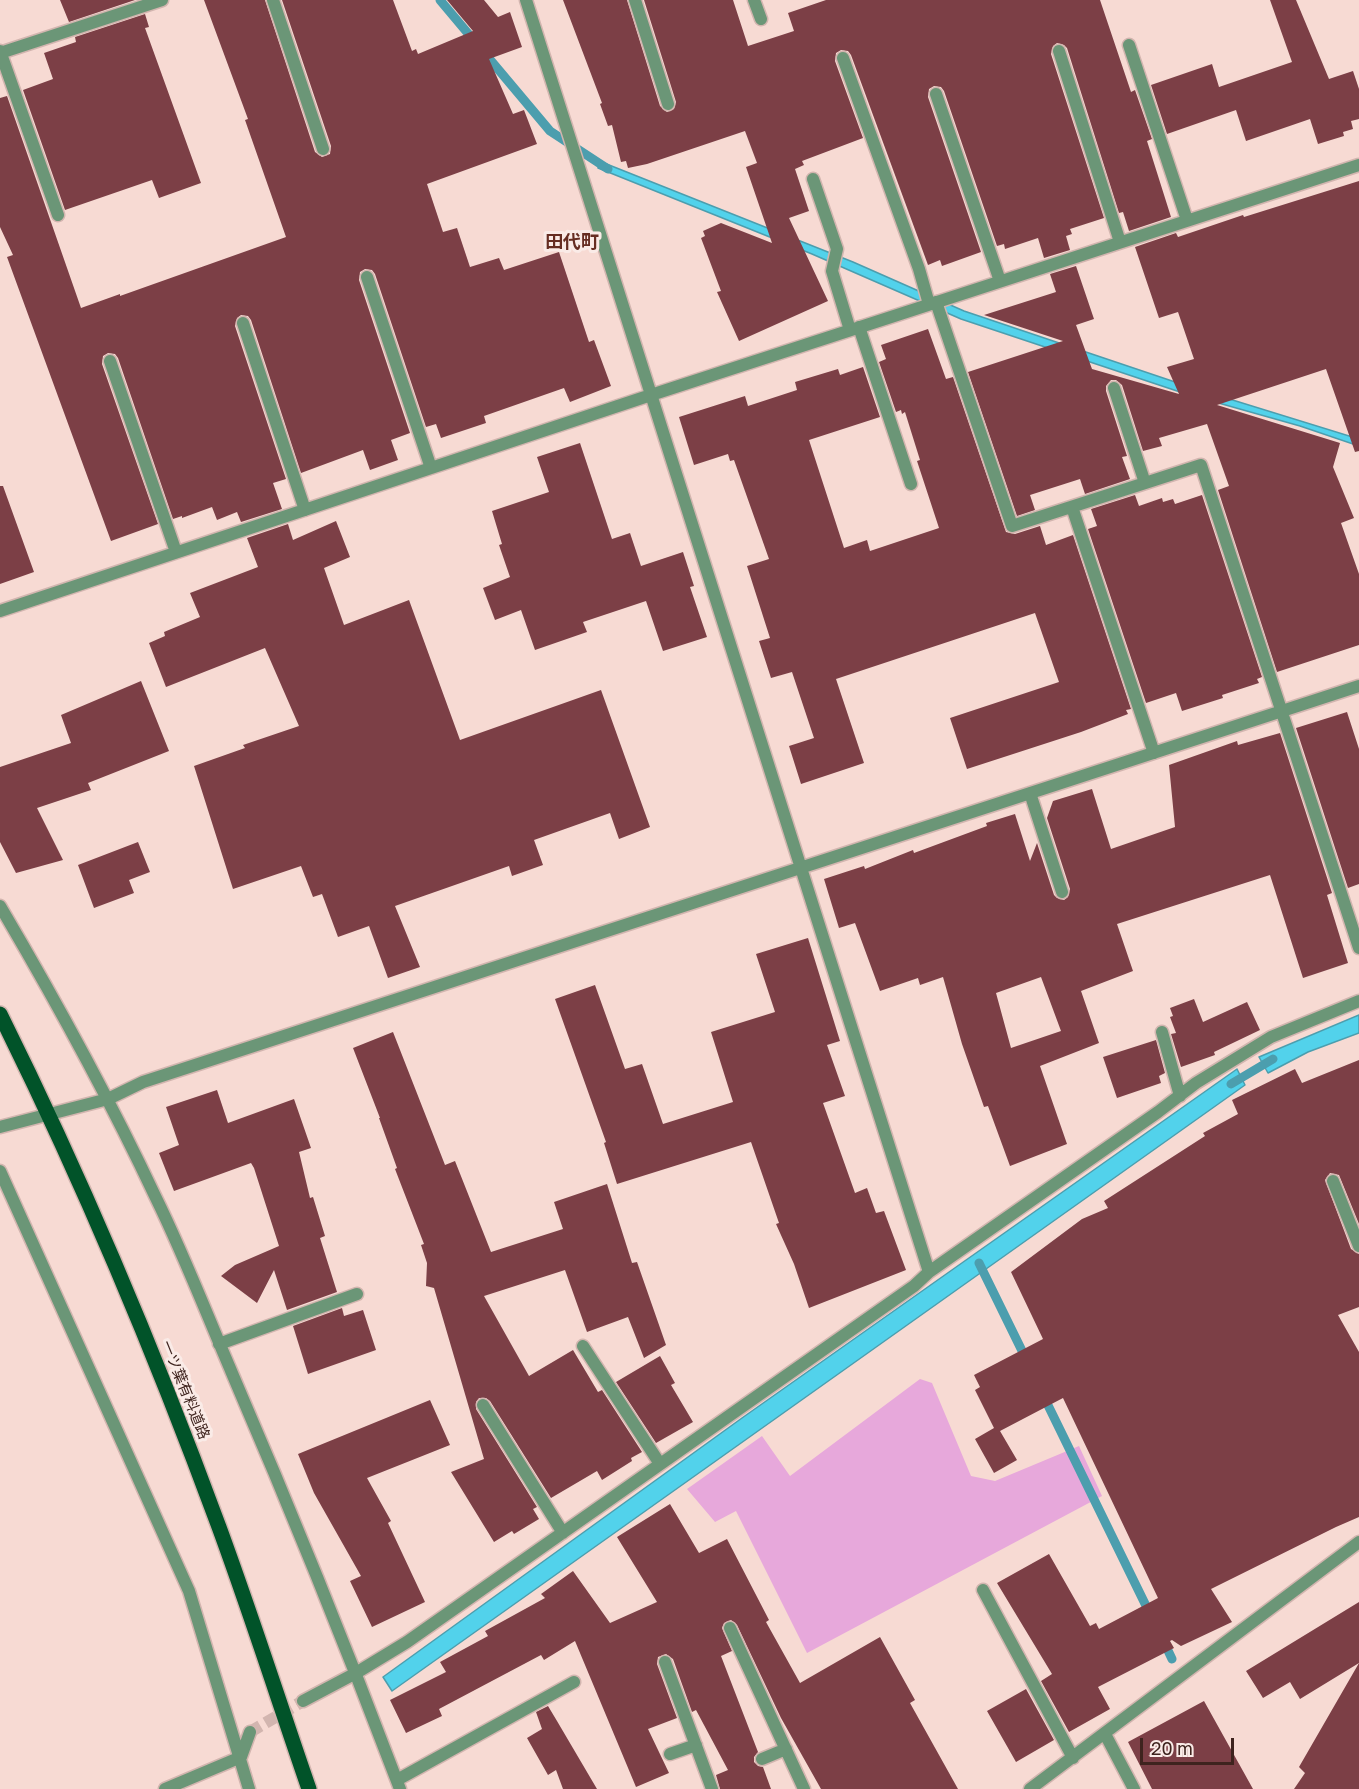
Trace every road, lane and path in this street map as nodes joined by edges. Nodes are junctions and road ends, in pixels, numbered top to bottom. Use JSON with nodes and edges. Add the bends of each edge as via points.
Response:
{"nodes":[{"id":1,"x":162,"y":0,"type":"edge"},
{"id":2,"x":273,"y":0,"type":"edge"},
{"id":3,"x":526,"y":0,"type":"edge"},
{"id":4,"x":635,"y":0,"type":"edge"},
{"id":5,"x":754,"y":0,"type":"edge"},
{"id":6,"x":761,"y":19,"type":"dead end"},
{"id":7,"x":1129,"y":45,"type":"dead end"},
{"id":8,"x":1059,"y":51,"type":"dead end"},
{"id":9,"x":0,"y":52,"type":"edge"},
{"id":10,"x":843,"y":58,"type":"dead end"},
{"id":11,"x":936,"y":94,"type":"dead end"},
{"id":12,"x":668,"y":104,"type":"dead end"},
{"id":13,"x":323,"y":149,"type":"dead end"},
{"id":14,"x":1359,"y":165,"type":"edge"},
{"id":15,"x":813,"y":179,"type":"dead end"},
{"id":16,"x":58,"y":215,"type":"dead end"},
{"id":17,"x":1187,"y":220,"type":"junction"},
{"id":18,"x":1120,"y":242,"type":"junction"},
{"id":19,"x":367,"y":277,"type":"dead end"},
{"id":20,"x":1000,"y":281,"type":"junction"},
{"id":21,"x":933,"y":303,"type":"junction"},
{"id":22,"x":243,"y":323,"type":"dead end"},
{"id":23,"x":855,"y":329,"type":"junction"},
{"id":24,"x":110,"y":361,"type":"dead end"},
{"id":25,"x":1114,"y":388,"type":"dead end"},
{"id":26,"x":651,"y":395,"type":"junction"},
{"id":27,"x":431,"y":468,"type":"junction"},
{"id":28,"x":1145,"y":483,"type":"junction"},
{"id":29,"x":911,"y":484,"type":"dead end"},
{"id":30,"x":1072,"y":507,"type":"junction"},
{"id":31,"x":305,"y":510,"type":"junction"},
{"id":32,"x":176,"y":552,"type":"junction"},
{"id":33,"x":0,"y":611,"type":"edge"},
{"id":34,"x":1359,"y":686,"type":"edge"},
{"id":35,"x":1282,"y":711,"type":"junction"},
{"id":36,"x":1154,"y":753,"type":"junction"},
{"id":37,"x":1030,"y":793,"type":"junction"},
{"id":38,"x":801,"y":868,"type":"junction"},
{"id":39,"x":1062,"y":892,"type":"dead end"},
{"id":40,"x":0,"y":906,"type":"edge"},
{"id":41,"x":1359,"y":948,"type":"edge"},
{"id":42,"x":1359,"y":1001,"type":"edge"},
{"id":43,"x":0,"y":1014,"type":"edge"},
{"id":44,"x":1162,"y":1032,"type":"dead end"},
{"id":45,"x":1180,"y":1096,"type":"junction"},
{"id":46,"x":108,"y":1099,"type":"junction"},
{"id":47,"x":49,"y":1114,"type":"junction"},
{"id":48,"x":0,"y":1127,"type":"edge"},
{"id":49,"x":0,"y":1171,"type":"edge"},
{"id":50,"x":1333,"y":1181,"type":"dead end"},
{"id":51,"x":1359,"y":1246,"type":"edge"},
{"id":52,"x":929,"y":1272,"type":"junction"},
{"id":53,"x":357,"y":1294,"type":"dead end"},
{"id":54,"x":219,"y":1344,"type":"junction"},
{"id":55,"x":583,"y":1346,"type":"dead end"},
{"id":56,"x":483,"y":1405,"type":"dead end"},
{"id":57,"x":660,"y":1464,"type":"junction"},
{"id":58,"x":563,"y":1533,"type":"junction"},
{"id":59,"x":1359,"y":1542,"type":"edge"},
{"id":60,"x":983,"y":1590,"type":"dead end"},
{"id":61,"x":730,"y":1628,"type":"dead end"},
{"id":62,"x":665,"y":1662,"type":"dead end"},
{"id":63,"x":356,"y":1673,"type":"junction"},
{"id":64,"x":574,"y":1682,"type":"dead end"},
{"id":65,"x":303,"y":1701,"type":"tunnel mouth"},
{"id":66,"x":250,"y":1732,"type":"tunnel mouth"},
{"id":67,"x":1105,"y":1734,"type":"junction"},
{"id":68,"x":696,"y":1745,"type":"junction"},
{"id":69,"x":786,"y":1749,"type":"junction"},
{"id":70,"x":670,"y":1754,"type":"dead end"},
{"id":71,"x":241,"y":1757,"type":"junction"},
{"id":72,"x":1073,"y":1758,"type":"junction"},
{"id":73,"x":762,"y":1759,"type":"dead end"},
{"id":74,"x":398,"y":1785,"type":"edge"},
{"id":75,"x":165,"y":1789,"type":"edge"},
{"id":76,"x":249,"y":1789,"type":"edge"},
{"id":77,"x":309,"y":1789,"type":"edge"},
{"id":78,"x":712,"y":1789,"type":"edge"},
{"id":79,"x":804,"y":1789,"type":"edge"},
{"id":80,"x":1030,"y":1789,"type":"edge"},
{"id":81,"x":1134,"y":1789,"type":"edge"}],
"edges":[{"from":1,"to":9,"type":"street"},
{"from":2,"to":13,"type":"street"},
{"from":3,"to":26,"type":"street"},
{"from":4,"to":12,"type":"street"},
{"from":5,"to":6,"type":"street"},
{"from":7,"to":17,"type":"street"},
{"from":8,"to":18,"type":"street"},
{"from":9,"to":16,"type":"street"},
{"from":10,"to":21,"type":"street"},
{"from":11,"to":20,"type":"street"},
{"from":14,"to":17,"type":"street"},
{"from":15,"to":23,"type":"street","via":[[837,249],[832,271]]},
{"from":17,"to":18,"type":"street"},
{"from":18,"to":20,"type":"street"},
{"from":19,"to":27,"type":"street"},
{"from":20,"to":21,"type":"street"},
{"from":21,"to":23,"type":"street"},
{"from":21,"to":30,"type":"street","via":[[1012,526]]},
{"from":22,"to":31,"type":"street"},
{"from":23,"to":26,"type":"street"},
{"from":23,"to":29,"type":"street"},
{"from":24,"to":32,"type":"street"},
{"from":25,"to":28,"type":"street"},
{"from":26,"to":27,"type":"street"},
{"from":26,"to":38,"type":"street"},
{"from":27,"to":31,"type":"street"},
{"from":28,"to":30,"type":"street"},
{"from":28,"to":35,"type":"street","via":[[1201,465]]},
{"from":30,"to":36,"type":"street"},
{"from":31,"to":32,"type":"street"},
{"from":32,"to":33,"type":"street"},
{"from":34,"to":35,"type":"street"},
{"from":35,"to":36,"type":"street"},
{"from":35,"to":41,"type":"street"},
{"from":36,"to":37,"type":"street"},
{"from":37,"to":38,"type":"street"},
{"from":37,"to":39,"type":"street"},
{"from":38,"to":46,"type":"street","via":[[143,1082]]},
{"from":38,"to":52,"type":"street"},
{"from":40,"to":46,"type":"street"},
{"from":42,"to":45,"type":"street","via":[[1271,1037]]},
{"from":43,"to":47,"type":"main road","name":"一ツ葉有料道路"},
{"from":44,"to":45,"type":"street"},
{"from":45,"to":52,"type":"street"},
{"from":46,"to":47,"type":"street"},
{"from":46,"to":54,"type":"street","via":[[158,1201]]},
{"from":47,"to":48,"type":"street"},
{"from":47,"to":77,"type":"main road","name":"一ツ葉有料道路","via":[[156,1364],[219,1527]]},
{"from":49,"to":71,"type":"street","via":[[189,1591]]},
{"from":50,"to":51,"type":"street"},
{"from":52,"to":57,"type":"street"},
{"from":53,"to":54,"type":"street"},
{"from":54,"to":63,"type":"street"},
{"from":55,"to":57,"type":"street"},
{"from":56,"to":58,"type":"street"},
{"from":57,"to":58,"type":"street"},
{"from":58,"to":63,"type":"street"},
{"from":59,"to":67,"type":"street"},
{"from":60,"to":72,"type":"street"},
{"from":61,"to":69,"type":"street"},
{"from":62,"to":68,"type":"street"},
{"from":63,"to":65,"type":"street"},
{"from":63,"to":74,"type":"street"},
{"from":64,"to":74,"type":"street"},
{"from":66,"to":71,"type":"street"},
{"from":67,"to":72,"type":"street"},
{"from":67,"to":81,"type":"street"},
{"from":68,"to":70,"type":"street"},
{"from":68,"to":78,"type":"street"},
{"from":69,"to":73,"type":"street"},
{"from":69,"to":79,"type":"street"},
{"from":71,"to":75,"type":"street"},
{"from":71,"to":76,"type":"street"},
{"from":72,"to":80,"type":"street"}]}
